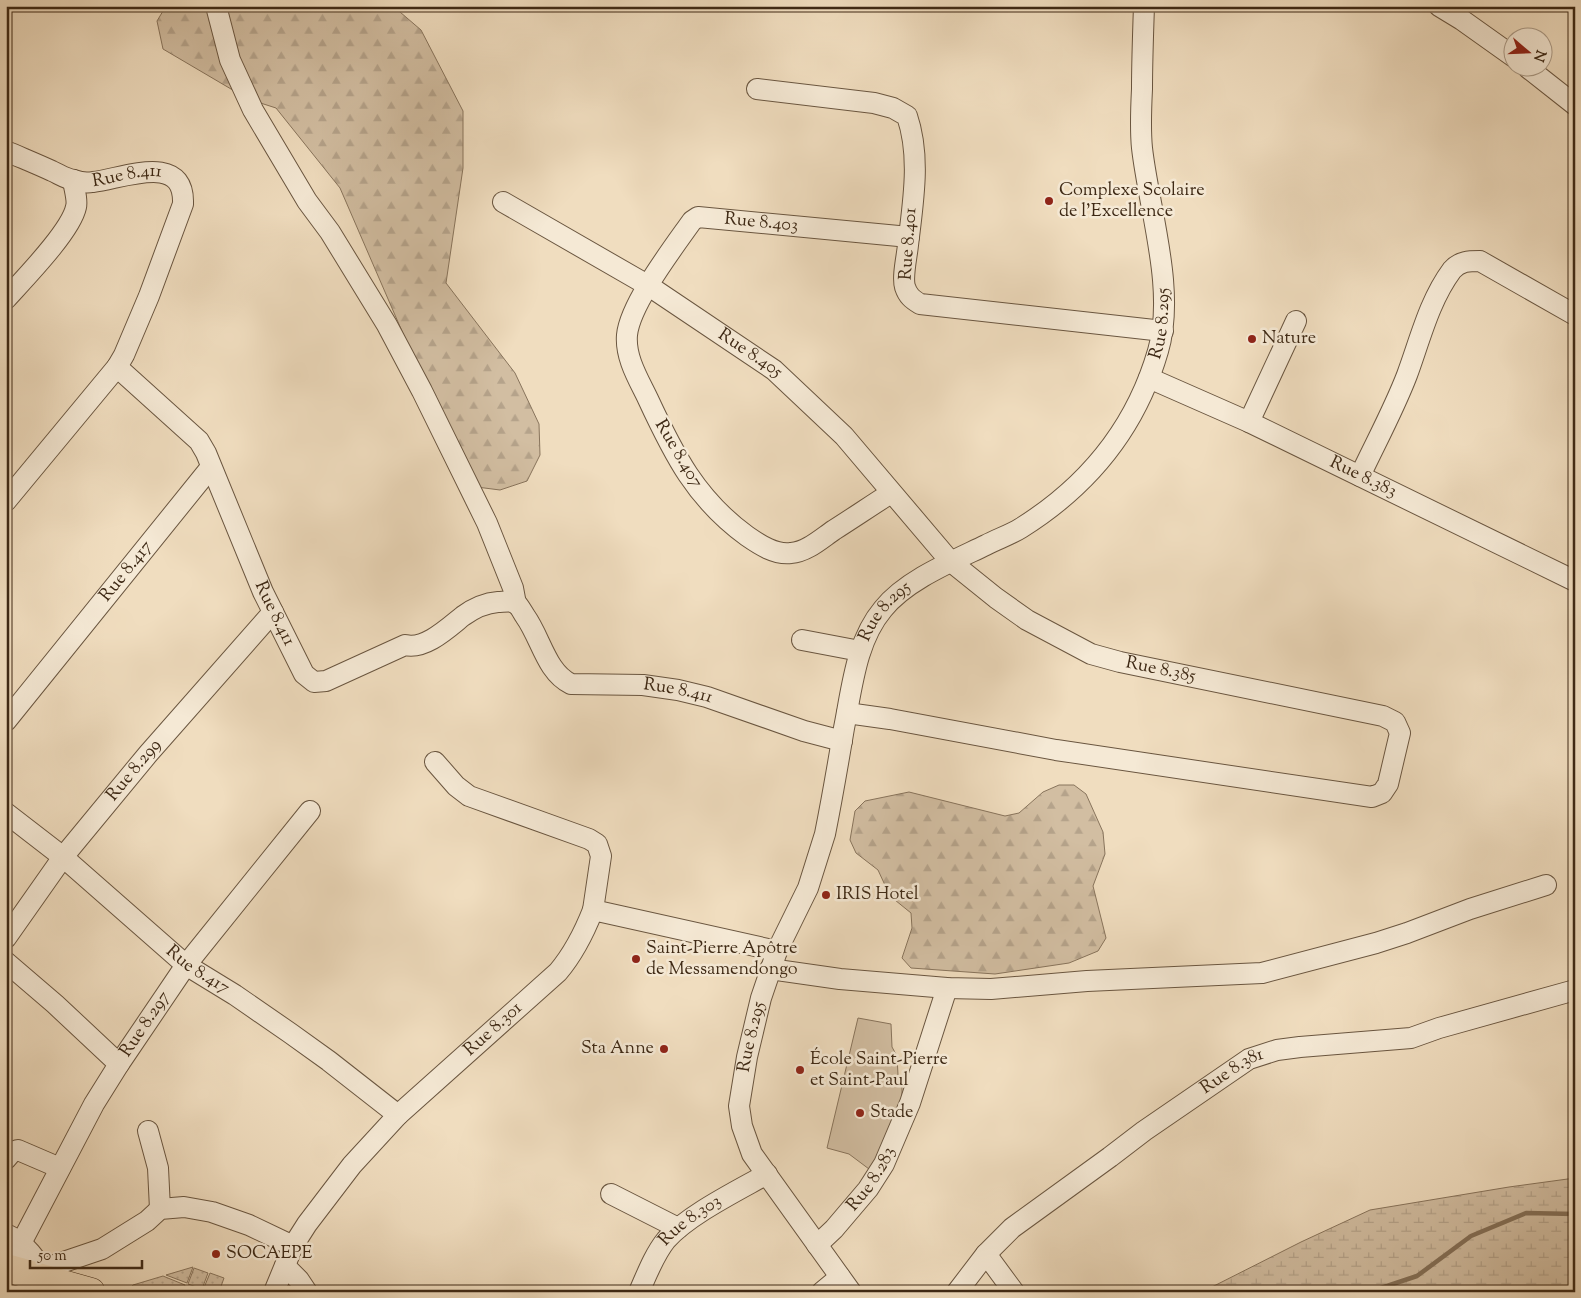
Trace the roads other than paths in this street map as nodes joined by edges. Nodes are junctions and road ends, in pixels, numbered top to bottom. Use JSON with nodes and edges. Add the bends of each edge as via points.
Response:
{"nodes":[{"id":1,"x":216,"y":6,"type":"edge"},
{"id":2,"x":1144,"y":6,"type":"edge"},
{"id":3,"x":1439,"y":6,"type":"edge"},
{"id":4,"x":1504,"y":50,"type":"edge"},
{"id":5,"x":1540,"y":78,"type":"edge"},
{"id":6,"x":757,"y":89,"type":"dead end"},
{"id":7,"x":1575,"y":106,"type":"edge"},
{"id":8,"x":6,"y":151,"type":"edge"},
{"id":9,"x":72,"y":180,"type":"junction"},
{"id":10,"x":503,"y":202,"type":"dead end"},
{"id":11,"x":909,"y":237,"type":"junction"},
{"id":12,"x":648,"y":286,"type":"junction"},
{"id":13,"x":6,"y":299,"type":"edge"},
{"id":14,"x":1575,"y":315,"type":"edge"},
{"id":15,"x":1296,"y":321,"type":"dead end"},
{"id":16,"x":1163,"y":331,"type":"junction"},
{"id":17,"x":117,"y":368,"type":"junction"},
{"id":18,"x":1149,"y":378,"type":"junction"},
{"id":19,"x":1249,"y":422,"type":"junction"},
{"id":20,"x":211,"y":467,"type":"junction"},
{"id":21,"x":1360,"y":476,"type":"junction"},
{"id":22,"x":892,"y":493,"type":"junction"},
{"id":23,"x":6,"y":501,"type":"edge"},
{"id":24,"x":950,"y":562,"type":"junction"},
{"id":25,"x":1575,"y":581,"type":"edge"},
{"id":26,"x":516,"y":604,"type":"junction"},
{"id":27,"x":273,"y":612,"type":"junction"},
{"id":28,"x":802,"y":640,"type":"dead end"},
{"id":29,"x":860,"y":651,"type":"junction"},
{"id":30,"x":847,"y":713,"type":"junction"},
{"id":31,"x":6,"y":722,"type":"edge"},
{"id":32,"x":842,"y":741,"type":"junction"},
{"id":33,"x":435,"y":762,"type":"dead end"},
{"id":34,"x":310,"y":811,"type":"dead end"},
{"id":35,"x":6,"y":813,"type":"edge"},
{"id":36,"x":63,"y":857,"type":"junction"},
{"id":37,"x":1546,"y":885,"type":"dead end"},
{"id":38,"x":593,"y":910,"type":"junction"},
{"id":39,"x":6,"y":938,"type":"edge"},
{"id":40,"x":774,"y":960,"type":"junction"},
{"id":41,"x":6,"y":962,"type":"edge"},
{"id":42,"x":186,"y":965,"type":"junction"},
{"id":43,"x":947,"y":988,"type":"junction"},
{"id":44,"x":1575,"y":990,"type":"edge"},
{"id":45,"x":119,"y":1064,"type":"junction"},
{"id":46,"x":398,"y":1114,"type":"junction"},
{"id":47,"x":148,"y":1131,"type":"dead end"},
{"id":48,"x":6,"y":1159,"type":"edge"},
{"id":49,"x":60,"y":1168,"type":"junction"},
{"id":50,"x":767,"y":1174,"type":"junction"},
{"id":51,"x":611,"y":1194,"type":"dead end"},
{"id":52,"x":160,"y":1209,"type":"junction"},
{"id":53,"x":678,"y":1228,"type":"junction"},
{"id":54,"x":13,"y":1238,"type":"edge"},
{"id":55,"x":817,"y":1245,"type":"junction"},
{"id":56,"x":293,"y":1246,"type":"junction"},
{"id":57,"x":986,"y":1254,"type":"junction"},
{"id":58,"x":285,"y":1266,"type":"junction"},
{"id":59,"x":7,"y":1268,"type":"edge"},
{"id":60,"x":44,"y":1274,"type":"junction"},
{"id":61,"x":846,"y":1284,"type":"edge"},
{"id":62,"x":91,"y":1292,"type":"edge"},
{"id":63,"x":274,"y":1292,"type":"edge"},
{"id":64,"x":307,"y":1292,"type":"edge"},
{"id":65,"x":639,"y":1292,"type":"edge"},
{"id":66,"x":822,"y":1292,"type":"edge"},
{"id":67,"x":958,"y":1292,"type":"edge"},
{"id":68,"x":1014,"y":1292,"type":"edge"}],
"edges":[{"from":1,"to":26,"type":"street","via":[[230,60],[253,110],[296,184],[388,325],[483,515],[513,588]]},
{"from":2,"to":16,"type":"street","name":"Rue 8.295","via":[[1140,125],[1165,301]]},
{"from":3,"to":4,"type":"street"},
{"from":5,"to":7,"type":"street"},
{"from":6,"to":11,"type":"street","name":"Rue 8.401","via":[[874,103],[893,108],[906,116],[915,152]]},
{"from":8,"to":9,"type":"street","name":"Rue 8.411"},
{"from":9,"to":13,"type":"street","via":[[77,206],[70,220]]},
{"from":9,"to":17,"type":"street","name":"Rue 8.411","via":[[92,182],[154,171],[173,177],[184,192],[169,244]]},
{"from":10,"to":12,"type":"street","name":"Rue 8.405"},
{"from":11,"to":12,"type":"street","name":"Rue 8.403","via":[[698,217],[676,243]]},
{"from":11,"to":16,"type":"street","name":"Rue 8.401","via":[[905,286],[910,298],[920,304]]},
{"from":12,"to":22,"type":"street","name":"Rue 8.405","via":[[774,370],[844,436]]},
{"from":12,"to":22,"type":"street","name":"Rue 8.407","via":[[632,315],[627,336],[630,361],[668,444],[687,475],[731,524],[777,553],[793,553],[810,546]]},
{"from":14,"to":21,"type":"street","via":[[1480,261],[1464,261],[1453,269],[1420,334],[1406,376]]},
{"from":15,"to":19,"type":"street"},
{"from":16,"to":18,"type":"street","name":"Rue 8.295"},
{"from":17,"to":20,"type":"street","name":"Rue 8.411","via":[[199,441]]},
{"from":17,"to":23,"type":"street"},
{"from":18,"to":19,"type":"street","name":"Rue 8.383"},
{"from":18,"to":24,"type":"street","name":"Rue 8.295","via":[[1120,435],[1079,483],[1019,529]]},
{"from":19,"to":21,"type":"street","name":"Rue 8.383"},
{"from":20,"to":27,"type":"street","name":"Rue 8.411"},
{"from":20,"to":31,"type":"street","name":"Rue 8.417"},
{"from":21,"to":25,"type":"street","name":"Rue 8.383"},
{"from":22,"to":24,"type":"street","name":"Rue 8.405"},
{"from":24,"to":29,"type":"street","name":"Rue 8.295","via":[[899,592],[873,622]]},
{"from":24,"to":30,"type":"street","name":"Rue 8.385","via":[[1027,620],[1091,654],[1354,709],[1395,722],[1400,733],[1388,784],[1382,793],[1372,797],[1056,750]]},
{"from":26,"to":27,"type":"street","name":"Rue 8.411","via":[[493,602],[473,608],[438,636],[413,647],[404,645],[326,681],[314,682],[304,674]]},
{"from":26,"to":32,"type":"street","name":"Rue 8.411","via":[[531,624],[555,671],[562,680],[571,684],[643,685],[678,690]]},
{"from":27,"to":36,"type":"street","name":"Rue 8.299"},
{"from":28,"to":29,"type":"street"},
{"from":29,"to":30,"type":"street","name":"Rue 8.295"},
{"from":30,"to":32,"type":"street","name":"Rue 8.295"},
{"from":32,"to":40,"type":"street","name":"Rue 8.295","via":[[820,852],[808,888]]},
{"from":33,"to":38,"type":"street","name":"Rue 8.301","via":[[469,796],[596,844],[600,856]]},
{"from":34,"to":42,"type":"street","name":"Rue 8.297"},
{"from":35,"to":36,"type":"street","name":"Rue 8.417"},
{"from":36,"to":39,"type":"street","name":"Rue 8.299"},
{"from":36,"to":42,"type":"street","name":"Rue 8.417"},
{"from":37,"to":43,"type":"street","via":[[1376,943],[1262,973],[991,989]]},
{"from":38,"to":40,"type":"street"},
{"from":38,"to":46,"type":"street","name":"Rue 8.301","via":[[584,934],[558,972]]},
{"from":40,"to":43,"type":"street","via":[[793,974]]},
{"from":40,"to":50,"type":"street","name":"Rue 8.295","via":[[746,1057],[738,1106],[752,1154]]},
{"from":41,"to":45,"type":"street"},
{"from":42,"to":45,"type":"street","name":"Rue 8.297"},
{"from":42,"to":46,"type":"street","name":"Rue 8.417","via":[[298,1039]]},
{"from":43,"to":55,"type":"street","name":"Rue 8.283","via":[[910,1103],[884,1164],[868,1189]]},
{"from":44,"to":57,"type":"street","name":"Rue 8.381","via":[[1411,1038],[1300,1046],[1249,1058],[1012,1228]]},
{"from":45,"to":49,"type":"street","name":"Rue 8.297"},
{"from":46,"to":56,"type":"street","name":"Rue 8.301","via":[[352,1165]]},
{"from":47,"to":52,"type":"street","via":[[158,1168]]},
{"from":48,"to":49,"type":"street","via":[[18,1150]]},
{"from":49,"to":54,"type":"street","name":"Rue 8.297"},
{"from":50,"to":53,"type":"street","name":"Rue 8.303"},
{"from":50,"to":55,"type":"street","name":"Rue 8.295"},
{"from":51,"to":53,"type":"street"},
{"from":52,"to":56,"type":"street","via":[[184,1207],[212,1212]]},
{"from":52,"to":60,"type":"street","via":[[147,1222],[102,1250]]},
{"from":53,"to":65,"type":"street","name":"Rue 8.303","via":[[655,1257]]},
{"from":54,"to":59,"type":"street","name":"Rue 8.297"},
{"from":54,"to":60,"type":"street"},
{"from":55,"to":61,"type":"street","name":"Rue 8.295"},
{"from":56,"to":58,"type":"street","name":"Rue 8.301"},
{"from":57,"to":67,"type":"street","name":"Rue 8.381"},
{"from":57,"to":68,"type":"street"},
{"from":58,"to":63,"type":"street","name":"Rue 8.301"},
{"from":58,"to":64,"type":"street"},
{"from":59,"to":60,"type":"highway"},
{"from":60,"to":62,"type":"highway"},
{"from":61,"to":66,"type":"street"}]}
